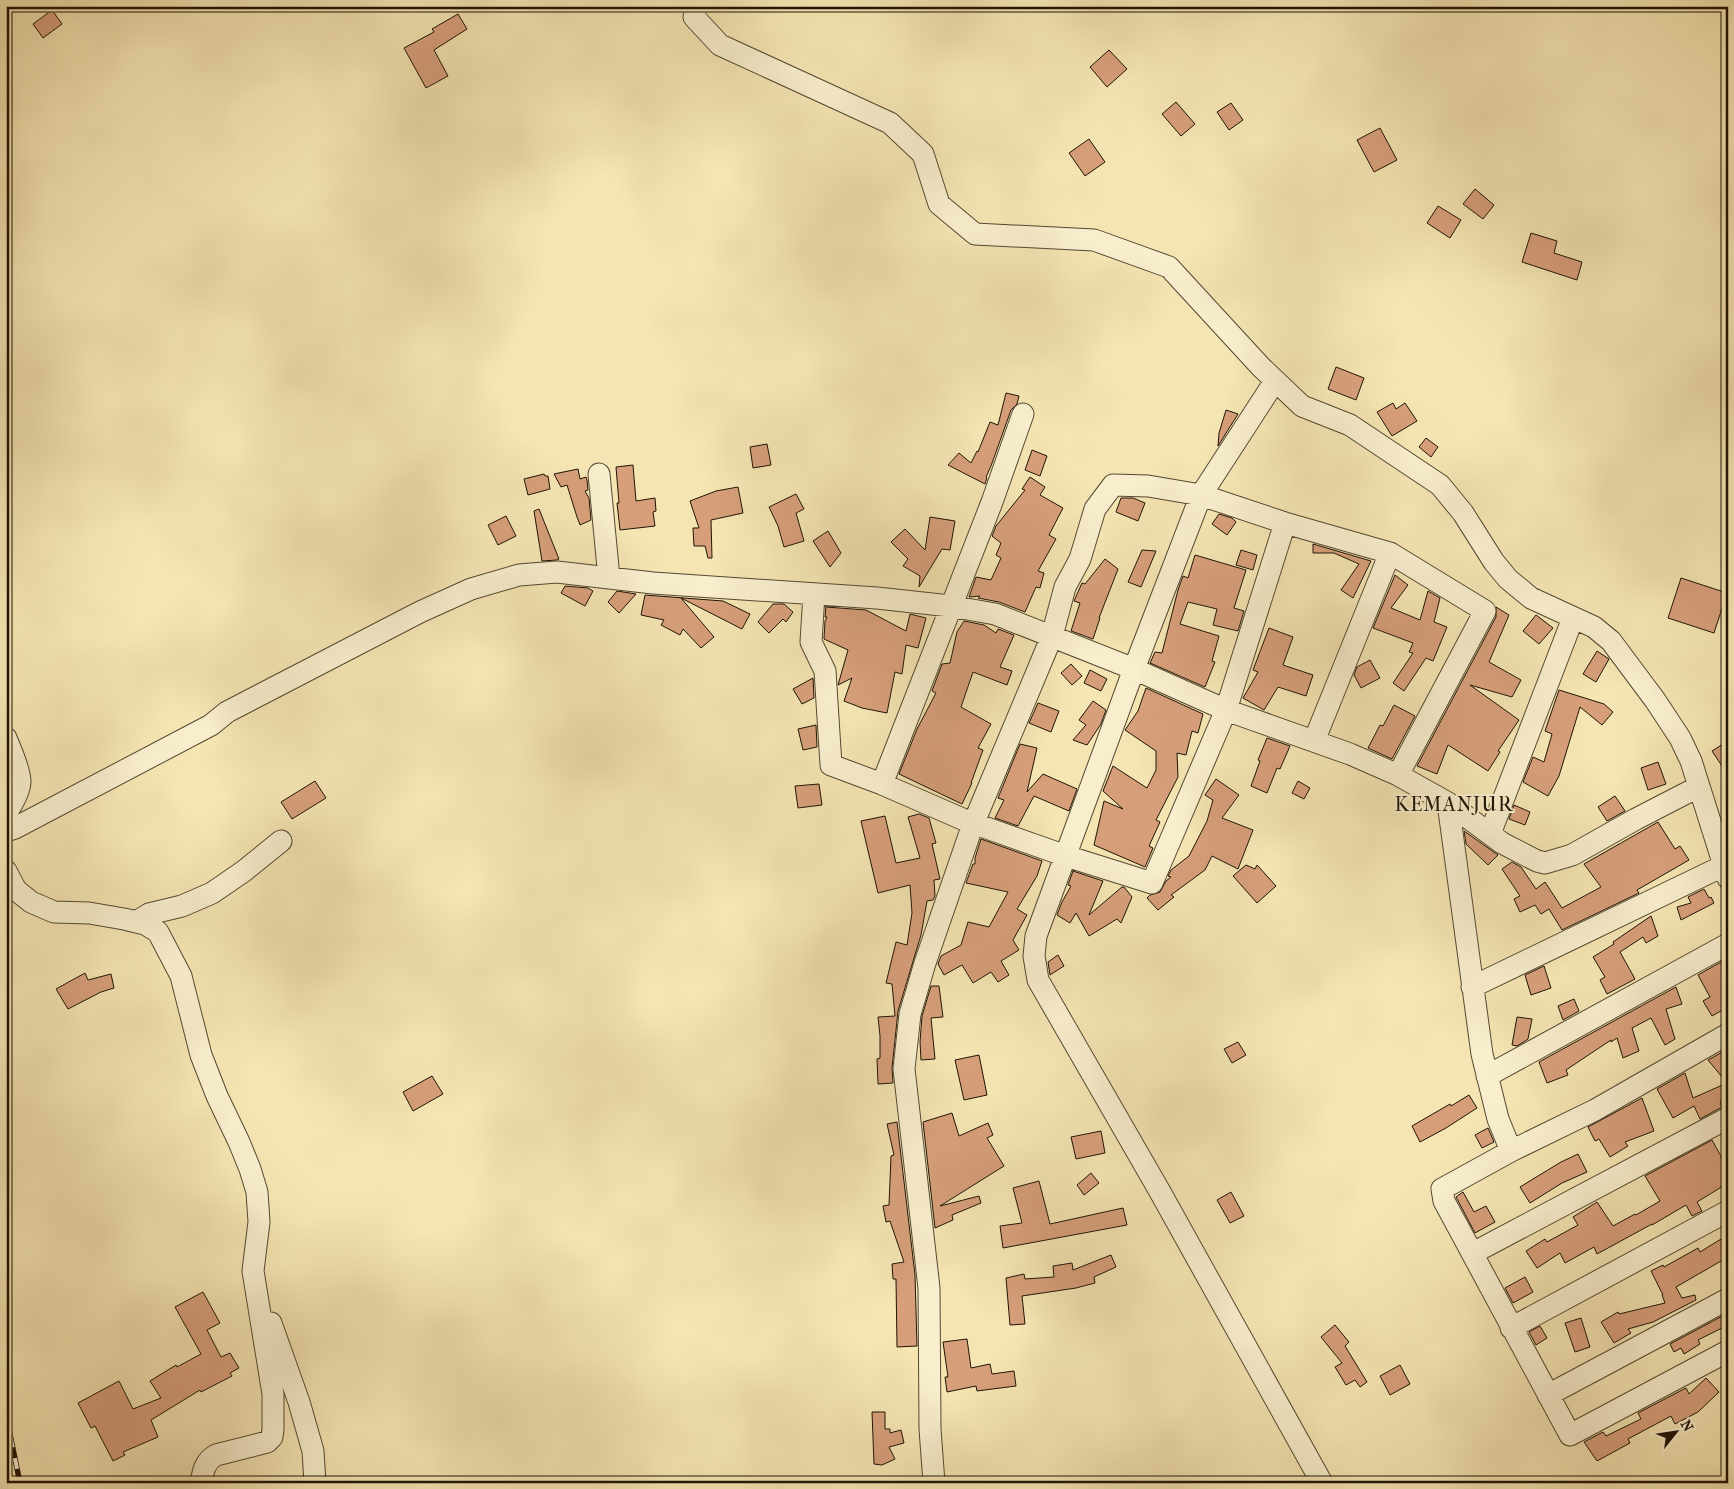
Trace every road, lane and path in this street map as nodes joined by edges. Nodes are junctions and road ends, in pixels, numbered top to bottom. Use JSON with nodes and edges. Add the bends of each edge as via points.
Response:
{"nodes":[{"id":1,"x":696,"y":6,"type":"edge"},
{"id":2,"x":1275,"y":381,"type":"junction"},
{"id":3,"x":1023,"y":414,"type":"dead end"},
{"id":4,"x":599,"y":474,"type":"dead end"},
{"id":5,"x":1201,"y":495,"type":"junction"},
{"id":6,"x":1285,"y":523,"type":"junction"},
{"id":7,"x":1390,"y":554,"type":"junction"},
{"id":8,"x":609,"y":578,"type":"junction"},
{"id":9,"x":814,"y":594,"type":"junction"},
{"id":10,"x":950,"y":606,"type":"junction"},
{"id":11,"x":1573,"y":618,"type":"junction"},
{"id":12,"x":1052,"y":636,"type":"junction"},
{"id":13,"x":1134,"y":669,"type":"junction"},
{"id":14,"x":1226,"y":710,"type":"junction"},
{"id":15,"x":6,"y":738,"type":"edge"},
{"id":16,"x":1314,"y":741,"type":"junction"},
{"id":17,"x":1398,"y":775,"type":"junction"},
{"id":18,"x":882,"y":784,"type":"junction"},
{"id":19,"x":1698,"y":787,"type":"junction"},
{"id":20,"x":1448,"y":803,"type":"junction"},
{"id":21,"x":6,"y":815,"type":"edge"},
{"id":22,"x":974,"y":823,"type":"junction"},
{"id":23,"x":6,"y":831,"type":"edge"},
{"id":24,"x":1490,"y":834,"type":"junction"},
{"id":25,"x":281,"y":841,"type":"dead end"},
{"id":26,"x":1066,"y":856,"type":"junction"},
{"id":27,"x":6,"y":871,"type":"edge"},
{"id":28,"x":1726,"y":872,"type":"edge"},
{"id":29,"x":136,"y":922,"type":"junction"},
{"id":30,"x":1728,"y":944,"type":"edge"},
{"id":31,"x":1472,"y":987,"type":"junction"},
{"id":32,"x":1728,"y":1034,"type":"edge"},
{"id":33,"x":1487,"y":1076,"type":"junction"},
{"id":34,"x":1728,"y":1118,"type":"edge"},
{"id":35,"x":1511,"y":1151,"type":"junction"},
{"id":36,"x":1728,"y":1211,"type":"edge"},
{"id":37,"x":1473,"y":1253,"type":"junction"},
{"id":38,"x":254,"y":1280,"type":"junction"},
{"id":39,"x":1728,"y":1299,"type":"edge"},
{"id":40,"x":1511,"y":1328,"type":"junction"},
{"id":41,"x":1728,"y":1351,"type":"edge"},
{"id":42,"x":1548,"y":1395,"type":"junction"},
{"id":43,"x":201,"y":1483,"type":"edge"},
{"id":44,"x":315,"y":1483,"type":"edge"},
{"id":45,"x":934,"y":1483,"type":"edge"},
{"id":46,"x":1322,"y":1483,"type":"edge"}],
"edges":[{"from":1,"to":2,"type":"street","via":[[694,17],[720,45],[890,123],[923,154],[939,204],[975,234],[1094,240],[1168,266]]},
{"from":2,"to":5,"type":"street"},
{"from":2,"to":11,"type":"street","via":[[1302,406],[1350,425],[1440,485],[1508,579],[1531,598]]},
{"from":3,"to":10,"type":"street"},
{"from":4,"to":8,"type":"street"},
{"from":5,"to":6,"type":"street"},
{"from":5,"to":12,"type":"street","via":[[1148,486],[1113,485],[1095,508],[1080,559],[1065,587]]},
{"from":5,"to":13,"type":"street"},
{"from":6,"to":7,"type":"street"},
{"from":6,"to":14,"type":"street"},
{"from":7,"to":16,"type":"street"},
{"from":7,"to":17,"type":"street","via":[[1485,611]]},
{"from":8,"to":9,"type":"street"},
{"from":8,"to":23,"type":"street","via":[[556,572],[519,575],[471,589],[227,712],[211,725],[160,754]]},
{"from":9,"to":10,"type":"street"},
{"from":9,"to":18,"type":"street","via":[[811,642],[825,671],[831,765]]},
{"from":10,"to":12,"type":"street","via":[[995,614]]},
{"from":10,"to":18,"type":"street"},
{"from":11,"to":19,"type":"street","via":[[1594,627],[1612,641],[1680,738]]},
{"from":11,"to":24,"type":"street"},
{"from":12,"to":13,"type":"street"},
{"from":12,"to":22,"type":"street"},
{"from":13,"to":14,"type":"street"},
{"from":13,"to":26,"type":"street"},
{"from":14,"to":16,"type":"street"},
{"from":14,"to":26,"type":"street","via":[[1152,883]]},
{"from":15,"to":21,"type":"street","via":[[20,781]]},
{"from":16,"to":17,"type":"street"},
{"from":17,"to":20,"type":"street"},
{"from":18,"to":22,"type":"street"},
{"from":19,"to":24,"type":"street","via":[[1557,861],[1537,861],[1502,844]]},
{"from":19,"to":28,"type":"street"},
{"from":20,"to":24,"type":"street"},
{"from":20,"to":31,"type":"street"},
{"from":22,"to":26,"type":"street"},
{"from":22,"to":45,"type":"street","via":[[910,1014],[904,1069],[929,1288],[930,1429]]},
{"from":25,"to":29,"type":"street","via":[[212,893],[182,906],[149,914]]},
{"from":26,"to":46,"type":"street","via":[[1036,936],[1034,956],[1038,980]]},
{"from":27,"to":29,"type":"street","via":[[16,890],[31,902],[54,912],[90,913]]},
{"from":28,"to":31,"type":"street"},
{"from":29,"to":38,"type":"street","via":[[158,932],[181,976],[201,1054],[250,1169],[257,1192],[259,1222]]},
{"from":30,"to":33,"type":"street"},
{"from":31,"to":33,"type":"street"},
{"from":32,"to":35,"type":"street","via":[[1596,1110]]},
{"from":33,"to":35,"type":"street","via":[[1498,1119]]},
{"from":34,"to":37,"type":"street"},
{"from":35,"to":37,"type":"street","via":[[1442,1189],[1444,1201]]},
{"from":36,"to":40,"type":"street"},
{"from":37,"to":40,"type":"street"},
{"from":38,"to":43,"type":"street","via":[[273,1394],[272,1437],[267,1442],[210,1459],[202,1471]]},
{"from":38,"to":44,"type":"street","via":[[299,1402],[313,1451]]},
{"from":39,"to":42,"type":"street"},
{"from":40,"to":42,"type":"street"},
{"from":41,"to":42,"type":"street","via":[[1570,1435]]}]}
